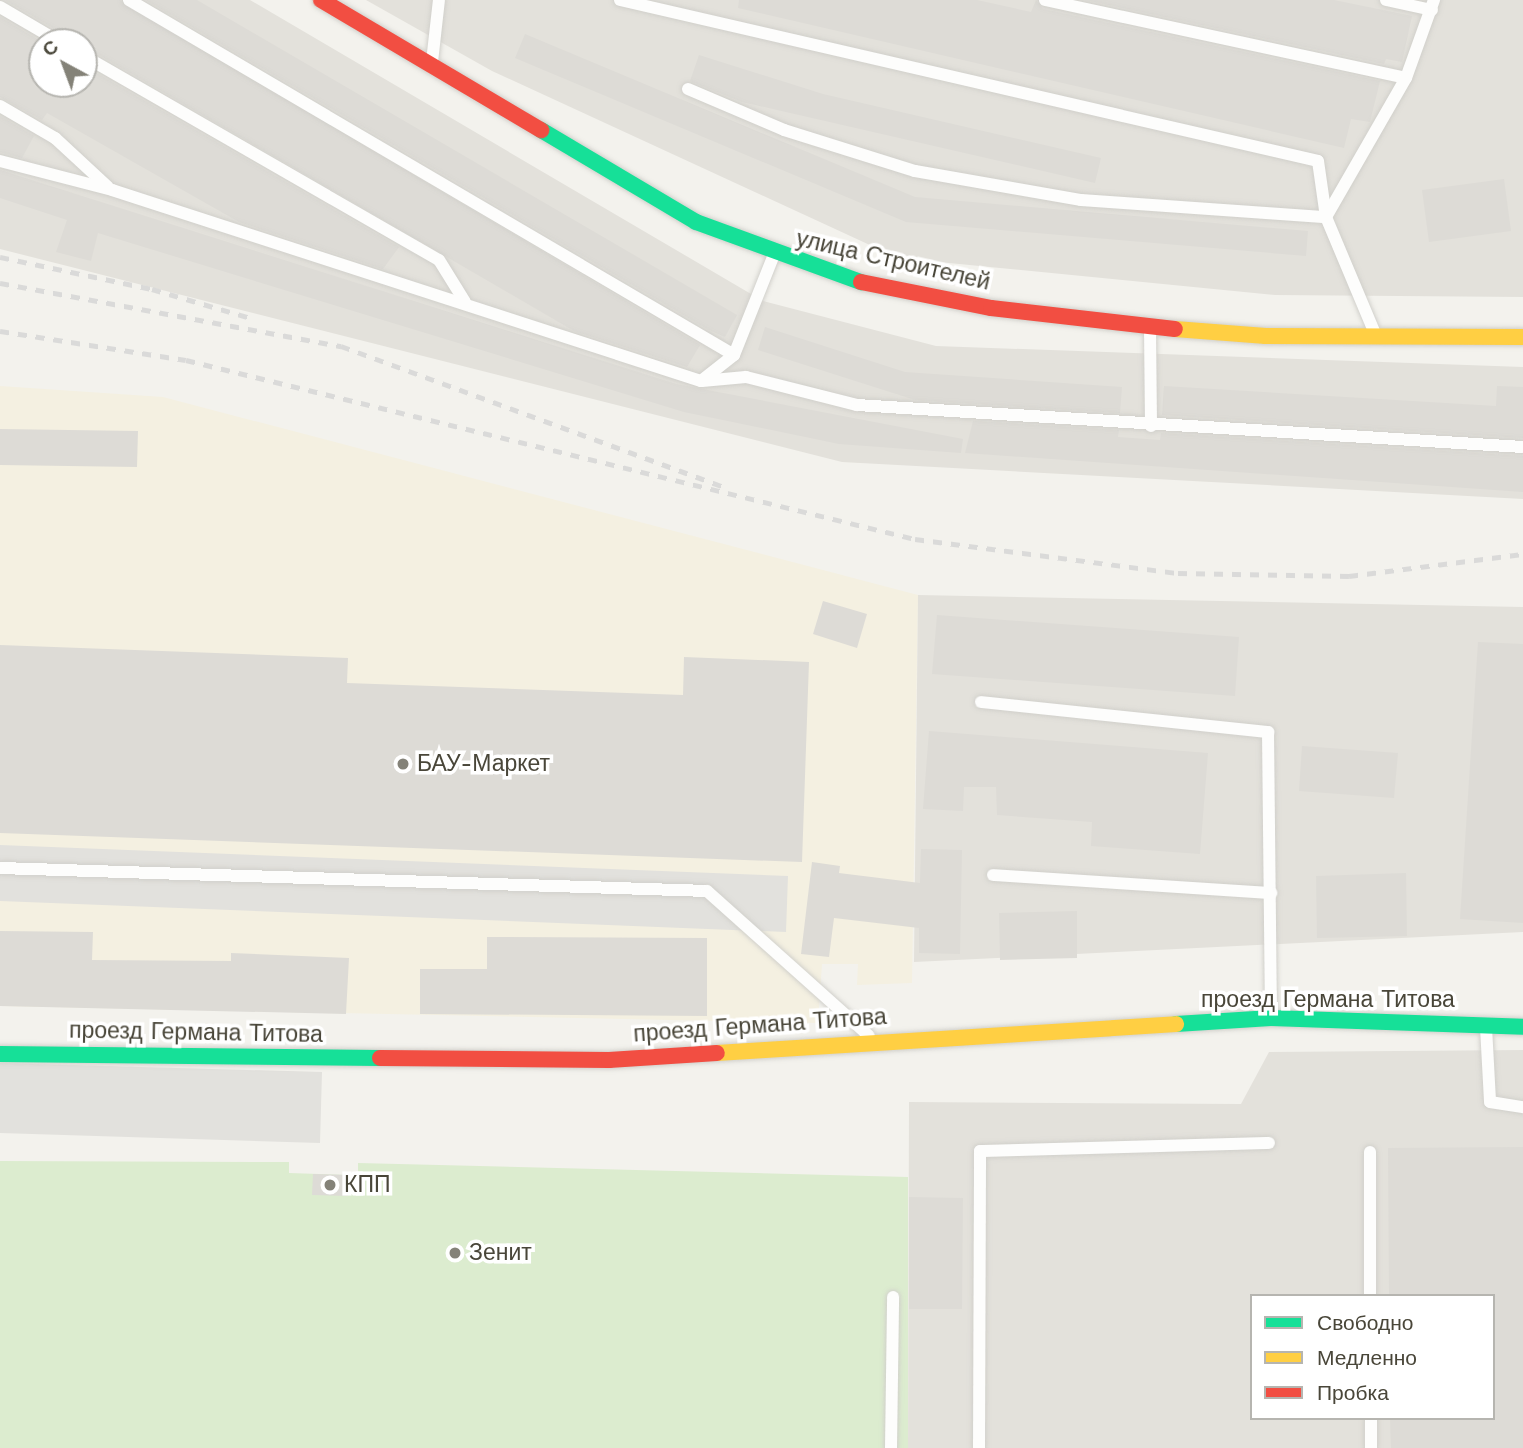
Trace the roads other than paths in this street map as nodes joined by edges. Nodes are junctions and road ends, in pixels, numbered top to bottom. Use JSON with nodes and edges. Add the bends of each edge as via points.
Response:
{"nodes":[{"id":1,"x":129,"y":0,"type":"edge"},
{"id":2,"x":320,"y":0,"type":"edge"},
{"id":3,"x":439,"y":0,"type":"edge"},
{"id":4,"x":620,"y":0,"type":"edge"},
{"id":5,"x":1045,"y":0,"type":"edge"},
{"id":6,"x":1386,"y":0,"type":"edge"},
{"id":7,"x":1433,"y":5,"type":"edge"},
{"id":8,"x":0,"y":8,"type":"edge"},
{"id":9,"x":35,"y":28,"type":"edge"},
{"id":10,"x":98,"y":64,"type":"edge"},
{"id":11,"x":431,"y":66,"type":"junction"},
{"id":12,"x":1406,"y":78,"type":"junction"},
{"id":13,"x":688,"y":89,"type":"dead end"},
{"id":14,"x":0,"y":106,"type":"edge"},
{"id":15,"x":0,"y":160,"type":"edge"},
{"id":16,"x":112,"y":190,"type":"junction"},
{"id":17,"x":1326,"y":217,"type":"junction"},
{"id":18,"x":773,"y":257,"type":"junction"},
{"id":19,"x":465,"y":302,"type":"junction"},
{"id":20,"x":1150,"y":327,"type":"junction"},
{"id":21,"x":1376,"y":335,"type":"junction"},
{"id":22,"x":1523,"y":337,"type":"edge"},
{"id":23,"x":734,"y":355,"type":"junction"},
{"id":24,"x":701,"y":381,"type":"junction"},
{"id":25,"x":1150,"y":426,"type":"junction"},
{"id":26,"x":1523,"y":447,"type":"edge"},
{"id":27,"x":981,"y":702,"type":"dead end"},
{"id":28,"x":0,"y":868,"type":"edge"},
{"id":29,"x":993,"y":875,"type":"dead end"},
{"id":30,"x":1271,"y":893,"type":"junction"},
{"id":31,"x":1271,"y":1018,"type":"junction"},
{"id":32,"x":1485,"y":1023,"type":"junction"},
{"id":33,"x":1523,"y":1027,"type":"edge"},
{"id":34,"x":874,"y":1041,"type":"junction"},
{"id":35,"x":0,"y":1054,"type":"edge"},
{"id":36,"x":1523,"y":1107,"type":"edge"},
{"id":37,"x":1269,"y":1143,"type":"dead end"},
{"id":38,"x":1370,"y":1152,"type":"dead end"},
{"id":39,"x":1370,"y":1294,"type":"edge"},
{"id":40,"x":893,"y":1297,"type":"dead end"},
{"id":41,"x":1371,"y":1420,"type":"edge"},
{"id":42,"x":891,"y":1448,"type":"edge"},
{"id":43,"x":979,"y":1448,"type":"edge"},
{"id":44,"x":1371,"y":1448,"type":"edge"}],
"edges":[{"from":1,"to":23,"type":"lane"},
{"from":2,"to":11,"type":"street","name":"улица Строителей"},
{"from":3,"to":11,"type":"lane"},
{"from":4,"to":17,"type":"lane","via":[[1318,161]]},
{"from":5,"to":12,"type":"lane"},
{"from":6,"to":7,"type":"lane"},
{"from":7,"to":12,"type":"lane"},
{"from":8,"to":9,"type":"lane"},
{"from":10,"to":19,"type":"lane","via":[[439,260]]},
{"from":11,"to":18,"type":"street","name":"улица Строителей","via":[[695,222]]},
{"from":12,"to":17,"type":"lane"},
{"from":13,"to":17,"type":"lane","via":[[784,130],[915,171],[1082,200]]},
{"from":14,"to":16,"type":"lane","via":[[55,138]]},
{"from":15,"to":16,"type":"lane"},
{"from":16,"to":19,"type":"lane","via":[[257,242]]},
{"from":17,"to":21,"type":"lane"},
{"from":18,"to":20,"type":"street","name":"улица Строителей","via":[[991,308]]},
{"from":18,"to":23,"type":"lane"},
{"from":19,"to":24,"type":"lane"},
{"from":20,"to":21,"type":"street","name":"улица Строителей"},
{"from":20,"to":25,"type":"lane"},
{"from":21,"to":22,"type":"street","name":"улица Строителей"},
{"from":23,"to":24,"type":"lane"},
{"from":24,"to":25,"type":"lane","via":[[746,377],[857,405]]},
{"from":25,"to":26,"type":"lane"},
{"from":27,"to":30,"type":"lane","via":[[1268,732]]},
{"from":28,"to":34,"type":"lane","via":[[706,891]]},
{"from":29,"to":30,"type":"lane"},
{"from":30,"to":31,"type":"lane"},
{"from":31,"to":32,"type":"street","name":"проезд Германа Титова"},
{"from":31,"to":34,"type":"street","name":"проезд Германа Титова"},
{"from":32,"to":33,"type":"street","name":"проезд Германа Титова"},
{"from":32,"to":36,"type":"lane","via":[[1490,1102]]},
{"from":34,"to":35,"type":"street","name":"проезд Германа Титова","via":[[609,1060]]},
{"from":37,"to":43,"type":"lane","via":[[979,1151]]},
{"from":38,"to":39,"type":"lane"},
{"from":40,"to":42,"type":"lane"},
{"from":41,"to":44,"type":"lane"}]}
